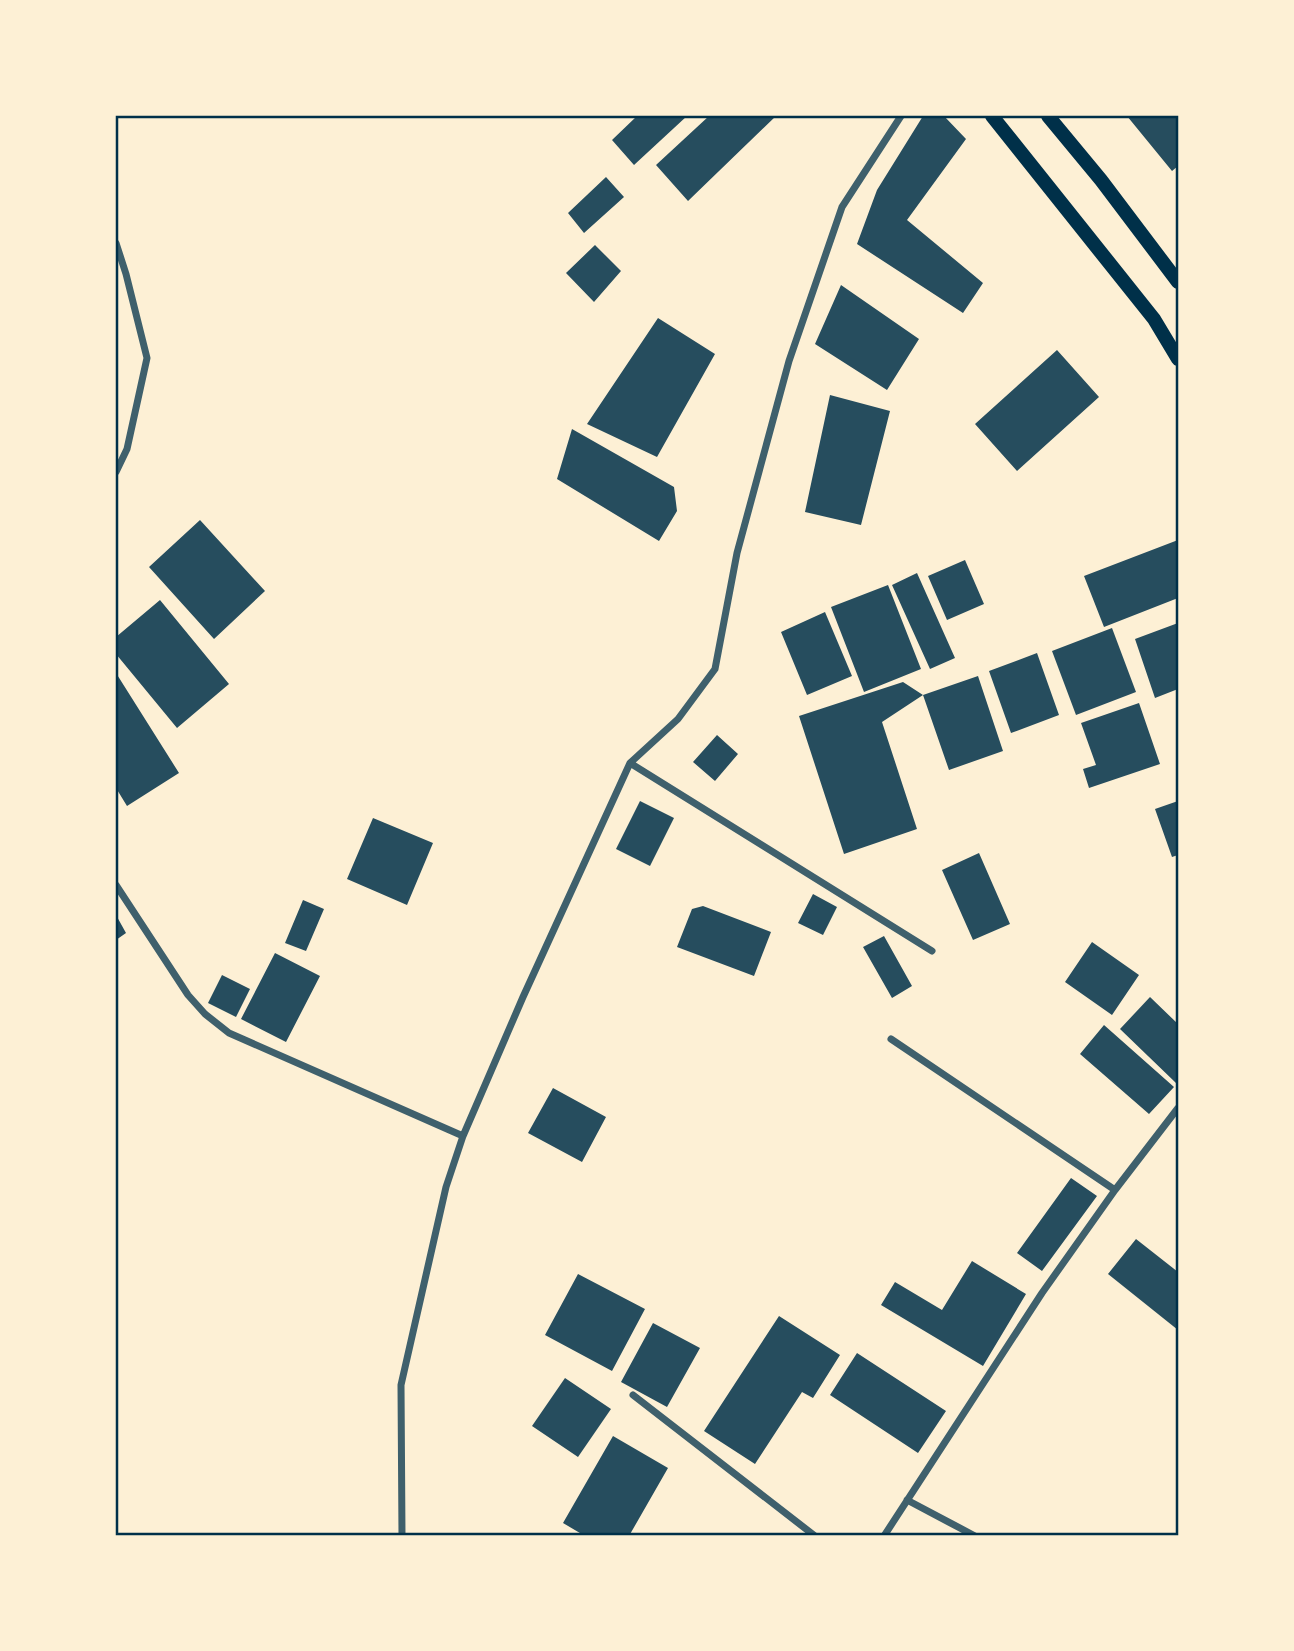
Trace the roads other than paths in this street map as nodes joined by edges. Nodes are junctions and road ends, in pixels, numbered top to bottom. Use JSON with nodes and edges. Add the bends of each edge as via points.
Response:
{"nodes":[{"id":1,"x":901,"y":116,"type":"edge"},
{"id":2,"x":992,"y":116,"type":"edge"},
{"id":3,"x":1048,"y":116,"type":"edge"},
{"id":4,"x":116,"y":243,"type":"edge"},
{"id":5,"x":1178,"y":282,"type":"edge"},
{"id":6,"x":1178,"y":359,"type":"edge"},
{"id":7,"x":116,"y":472,"type":"edge"},
{"id":8,"x":630,"y":762,"type":"junction"},
{"id":9,"x":116,"y":885,"type":"edge"},
{"id":10,"x":932,"y":951,"type":"dead end"},
{"id":11,"x":891,"y":1039,"type":"dead end"},
{"id":12,"x":1178,"y":1108,"type":"edge"},
{"id":13,"x":463,"y":1136,"type":"junction"},
{"id":14,"x":1115,"y":1190,"type":"junction"},
{"id":15,"x":633,"y":1395,"type":"dead end"},
{"id":16,"x":906,"y":1500,"type":"junction"},
{"id":17,"x":402,"y":1535,"type":"edge"},
{"id":18,"x":815,"y":1535,"type":"edge"},
{"id":19,"x":884,"y":1535,"type":"edge"},
{"id":20,"x":975,"y":1535,"type":"edge"}],
"edges":[{"from":1,"to":8,"type":"street","via":[[842,207],[789,361],[737,553],[715,669],[678,719]]},
{"from":2,"to":6,"type":"main road","via":[[1154,319]]},
{"from":3,"to":5,"type":"main road"},
{"from":4,"to":7,"type":"street","via":[[147,358],[127,449]]},
{"from":8,"to":10,"type":"street"},
{"from":8,"to":13,"type":"street"},
{"from":9,"to":13,"type":"street","via":[[188,995],[229,1033]]},
{"from":11,"to":14,"type":"street"},
{"from":12,"to":14,"type":"street"},
{"from":13,"to":17,"type":"street","via":[[446,1187],[401,1385]]},
{"from":14,"to":16,"type":"street"},
{"from":15,"to":18,"type":"street"},
{"from":16,"to":19,"type":"street"},
{"from":16,"to":20,"type":"street"}]}
